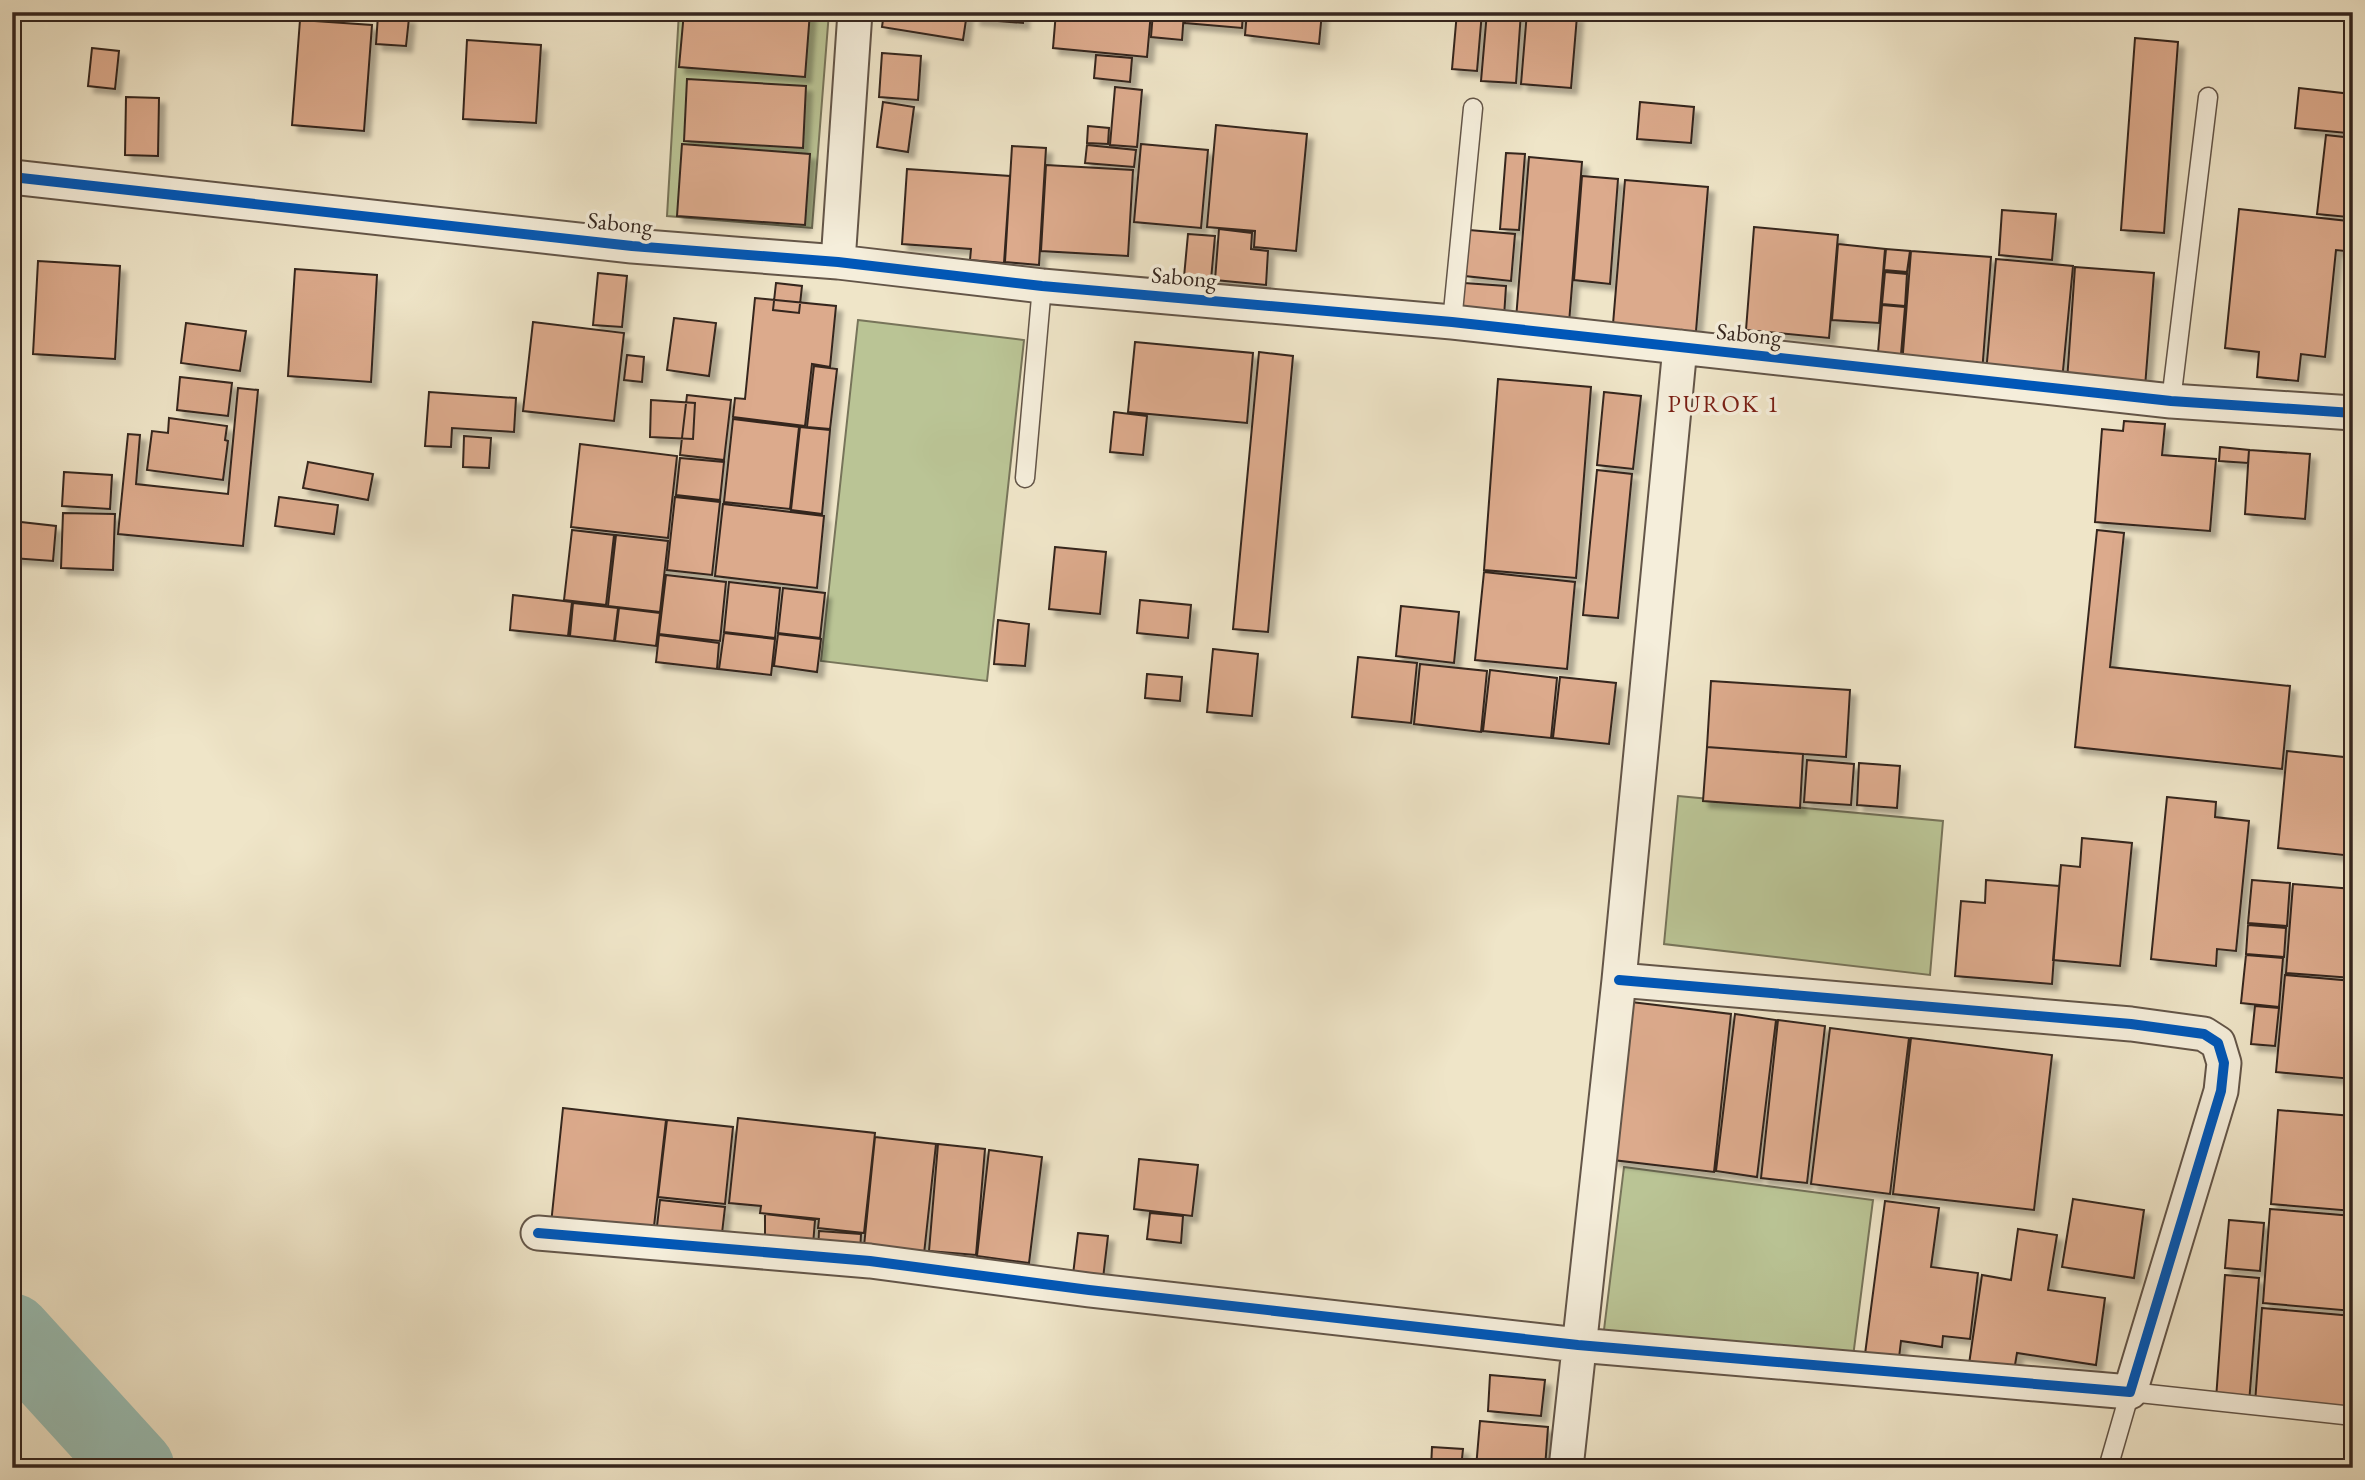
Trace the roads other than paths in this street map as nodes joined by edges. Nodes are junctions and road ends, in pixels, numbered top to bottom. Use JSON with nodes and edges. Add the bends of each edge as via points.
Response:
{"nodes":[{"id":1,"x":855,"y":12,"type":"edge"},
{"id":2,"x":2208,"y":97,"type":"dead end"},
{"id":3,"x":1473,"y":108,"type":"dead end"},
{"id":4,"x":12,"y":177,"type":"edge"},
{"id":5,"x":838,"y":262,"type":"junction"},
{"id":6,"x":1042,"y":285,"type":"junction"},
{"id":7,"x":1452,"y":322,"type":"junction"},
{"id":8,"x":1680,"y":347,"type":"junction"},
{"id":9,"x":2171,"y":401,"type":"junction"},
{"id":10,"x":2353,"y":413,"type":"edge"},
{"id":11,"x":1025,"y":478,"type":"dead end"},
{"id":12,"x":1619,"y":980,"type":"junction"},
{"id":13,"x":538,"y":1233,"type":"dead end"},
{"id":14,"x":1578,"y":1345,"type":"junction"},
{"id":15,"x":2130,"y":1392,"type":"junction"},
{"id":16,"x":2353,"y":1416,"type":"edge"},
{"id":17,"x":1566,"y":1468,"type":"edge"},
{"id":18,"x":2108,"y":1468,"type":"edge"}],
"edges":[{"from":1,"to":5,"type":"street"},
{"from":2,"to":9,"type":"lane"},
{"from":3,"to":7,"type":"lane"},
{"from":4,"to":5,"type":"street","name":"Sabong","via":[[632,246]]},
{"from":5,"to":6,"type":"street","name":"Sabong"},
{"from":6,"to":7,"type":"street","name":"Sabong"},
{"from":6,"to":11,"type":"lane"},
{"from":7,"to":8,"type":"street","name":"Sabong"},
{"from":8,"to":9,"type":"street","name":"Sabong"},
{"from":8,"to":12,"type":"street"},
{"from":9,"to":10,"type":"street","name":"Sabong"},
{"from":12,"to":14,"type":"street"},
{"from":12,"to":15,"type":"street","via":[[2131,1024],[2204,1034],[2218,1043],[2224,1063],[2221,1091]]},
{"from":13,"to":14,"type":"street","via":[[870,1261]]},
{"from":14,"to":15,"type":"street"},
{"from":14,"to":17,"type":"street"},
{"from":15,"to":16,"type":"lane"},
{"from":15,"to":18,"type":"lane"}]}
